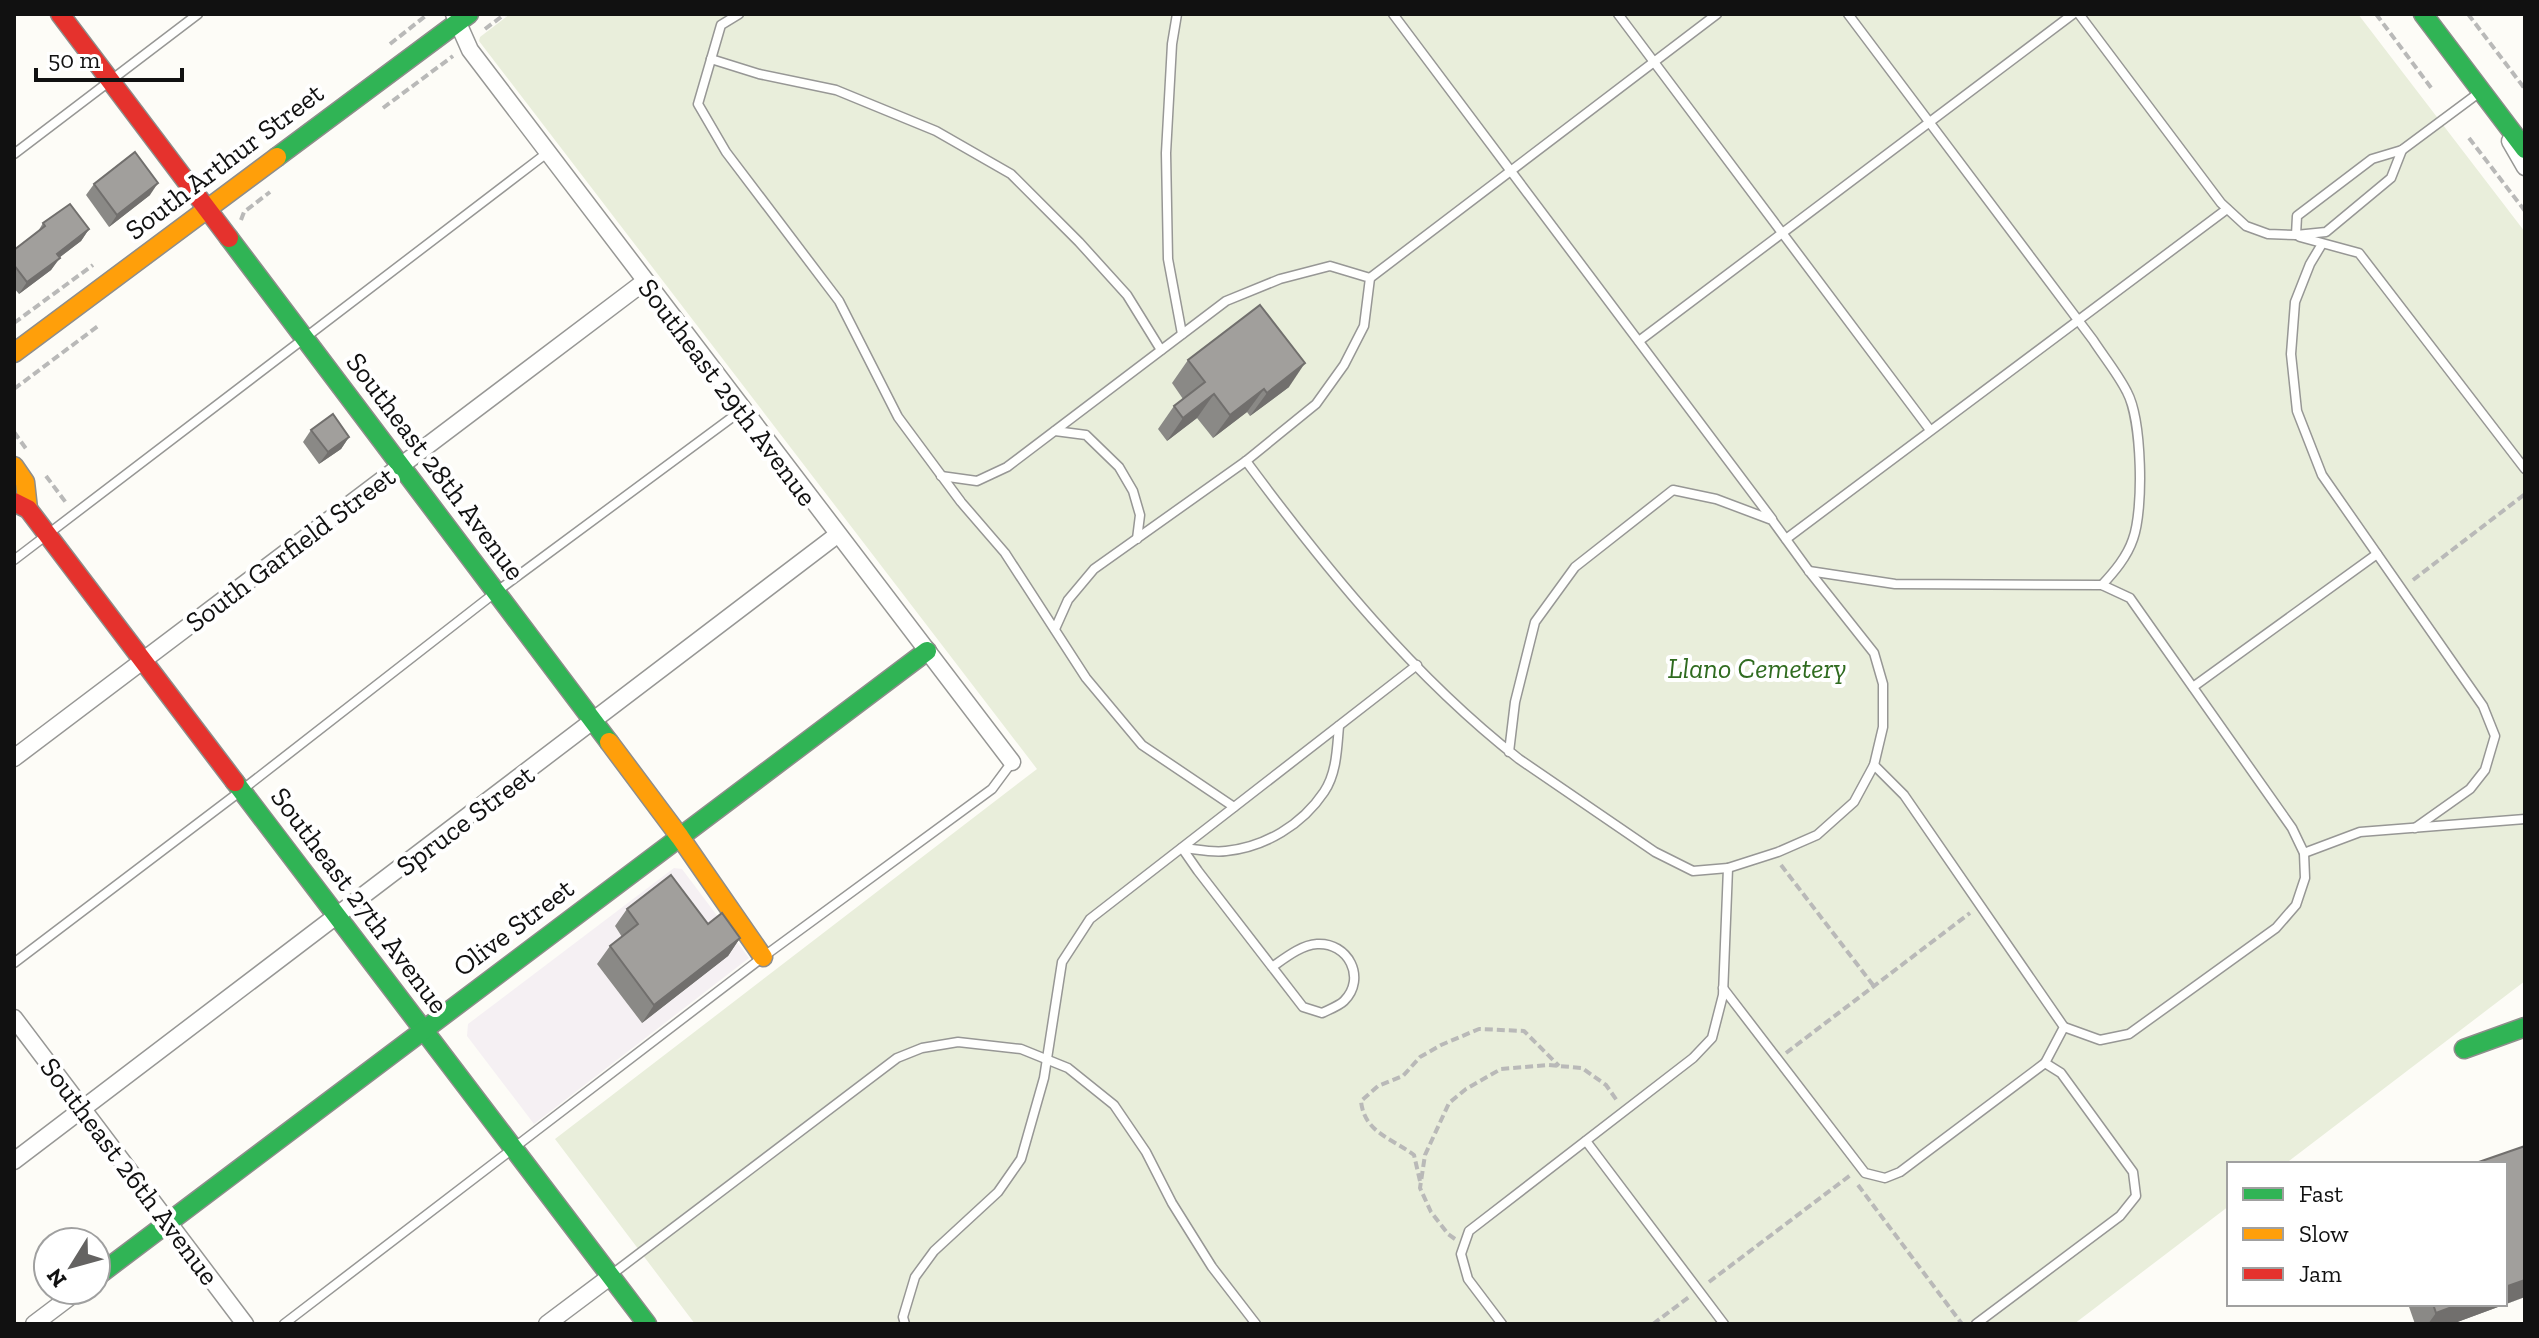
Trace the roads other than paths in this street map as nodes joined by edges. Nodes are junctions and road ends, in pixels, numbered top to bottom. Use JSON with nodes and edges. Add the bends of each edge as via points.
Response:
{"nodes":[{"id":1,"x":60,"y":14,"type":"edge"},
{"id":2,"x":198,"y":14,"type":"edge"},
{"id":3,"x":739,"y":14,"type":"edge"},
{"id":4,"x":1177,"y":14,"type":"edge"},
{"id":5,"x":1393,"y":14,"type":"edge"},
{"id":6,"x":1618,"y":14,"type":"edge"},
{"id":7,"x":1717,"y":14,"type":"edge"},
{"id":8,"x":1848,"y":14,"type":"edge"},
{"id":9,"x":2076,"y":14,"type":"edge"},
{"id":10,"x":2423,"y":14,"type":"edge"},
{"id":11,"x":460,"y":17,"type":"edge"},
{"id":12,"x":711,"y":59,"type":"junction"},
{"id":13,"x":1654,"y":62,"type":"junction"},
{"id":14,"x":110,"y":81,"type":"junction"},
{"id":15,"x":2481,"y":91,"type":"junction"},
{"id":16,"x":1930,"y":122,"type":"junction"},
{"id":17,"x":2525,"y":149,"type":"edge"},
{"id":18,"x":2402,"y":150,"type":"junction"},
{"id":19,"x":547,"y":153,"type":"junction"},
{"id":20,"x":14,"y":154,"type":"edge"},
{"id":21,"x":2525,"y":167,"type":"edge"},
{"id":22,"x":1511,"y":171,"type":"junction"},
{"id":23,"x":207,"y":207,"type":"junction"},
{"id":24,"x":2227,"y":209,"type":"junction"},
{"id":25,"x":1782,"y":233,"type":"junction"},
{"id":26,"x":2296,"y":235,"type":"junction"},
{"id":27,"x":2322,"y":244,"type":"junction"},
{"id":28,"x":1370,"y":278,"type":"junction"},
{"id":29,"x":644,"y":282,"type":"junction"},
{"id":30,"x":2078,"y":320,"type":"junction"},
{"id":31,"x":1182,"y":334,"type":"junction"},
{"id":32,"x":304,"y":337,"type":"junction"},
{"id":33,"x":1639,"y":341,"type":"junction"},
{"id":34,"x":1161,"y":350,"type":"junction"},
{"id":35,"x":14,"y":353,"type":"edge"},
{"id":36,"x":742,"y":410,"type":"junction"},
{"id":37,"x":1930,"y":430,"type":"junction"},
{"id":38,"x":1054,"y":431,"type":"junction"},
{"id":39,"x":1246,"y":461,"type":"junction"},
{"id":40,"x":14,"y":466,"type":"edge"},
{"id":41,"x":400,"y":466,"type":"junction"},
{"id":42,"x":2525,"y":469,"type":"edge"},
{"id":43,"x":941,"y":476,"type":"junction"},
{"id":44,"x":21,"y":506,"type":"edge"},
{"id":45,"x":1772,"y":520,"type":"junction"},
{"id":46,"x":47,"y":534,"type":"junction"},
{"id":47,"x":837,"y":535,"type":"junction"},
{"id":48,"x":1137,"y":539,"type":"junction"},
{"id":49,"x":1786,"y":539,"type":"junction"},
{"id":50,"x":2377,"y":554,"type":"junction"},
{"id":51,"x":14,"y":560,"type":"edge"},
{"id":52,"x":1809,"y":571,"type":"junction"},
{"id":53,"x":2102,"y":585,"type":"junction"},
{"id":54,"x":496,"y":592,"type":"junction"},
{"id":55,"x":1055,"y":629,"type":"junction"},
{"id":56,"x":927,"y":651,"type":"junction"},
{"id":57,"x":144,"y":659,"type":"junction"},
{"id":58,"x":1417,"y":665,"type":"junction"},
{"id":59,"x":2193,"y":687,"type":"junction"},
{"id":60,"x":594,"y":722,"type":"junction"},
{"id":61,"x":1339,"y":726,"type":"junction"},
{"id":62,"x":1509,"y":752,"type":"junction"},
{"id":63,"x":14,"y":758,"type":"edge"},
{"id":64,"x":1012,"y":762,"type":"joint"},
{"id":65,"x":1874,"y":765,"type":"junction"},
{"id":66,"x":242,"y":790,"type":"junction"},
{"id":67,"x":1234,"y":807,"type":"junction"},
{"id":68,"x":2525,"y":819,"type":"edge"},
{"id":69,"x":2415,"y":828,"type":"junction"},
{"id":70,"x":680,"y":837,"type":"junction"},
{"id":71,"x":1182,"y":848,"type":"junction"},
{"id":72,"x":2304,"y":853,"type":"junction"},
{"id":73,"x":1728,"y":868,"type":"junction"},
{"id":74,"x":338,"y":916,"type":"junction"},
{"id":75,"x":763,"y":957,"type":"junction"},
{"id":76,"x":14,"y":963,"type":"edge"},
{"id":77,"x":1272,"y":967,"type":"junction"},
{"id":78,"x":1723,"y":988,"type":"junction"},
{"id":79,"x":14,"y":1018,"type":"edge"},
{"id":80,"x":2064,"y":1027,"type":"junction"},
{"id":81,"x":2525,"y":1027,"type":"edge"},
{"id":82,"x":424,"y":1030,"type":"junction"},
{"id":83,"x":2464,"y":1049,"type":"dead end"},
{"id":84,"x":1045,"y":1060,"type":"junction"},
{"id":85,"x":2045,"y":1063,"type":"junction"},
{"id":86,"x":82,"y":1109,"type":"junction"},
{"id":87,"x":1586,"y":1141,"type":"junction"},
{"id":88,"x":513,"y":1148,"type":"junction"},
{"id":89,"x":14,"y":1161,"type":"edge"},
{"id":90,"x":169,"y":1223,"type":"junction"},
{"id":91,"x":112,"y":1265,"type":"edge"},
{"id":92,"x":611,"y":1276,"type":"junction"},
{"id":93,"x":58,"y":1306,"type":"edge"},
{"id":94,"x":567,"y":1318,"type":"edge"},
{"id":95,"x":34,"y":1324,"type":"edge"},
{"id":96,"x":245,"y":1324,"type":"edge"},
{"id":97,"x":284,"y":1324,"type":"edge"},
{"id":98,"x":547,"y":1324,"type":"edge"},
{"id":99,"x":647,"y":1324,"type":"edge"},
{"id":100,"x":905,"y":1324,"type":"edge"},
{"id":101,"x":1256,"y":1324,"type":"edge"},
{"id":102,"x":1502,"y":1324,"type":"edge"},
{"id":103,"x":1724,"y":1324,"type":"edge"},
{"id":104,"x":1976,"y":1324,"type":"edge"}],
"edges":[{"from":1,"to":14,"type":"street","name":"Southeast 28th Avenue"},
{"from":2,"to":14,"type":"lane"},
{"from":3,"to":12,"type":"lane","via":[[721,25]]},
{"from":4,"to":31,"type":"lane","via":[[1166,153],[1168,259]]},
{"from":5,"to":22,"type":"lane"},
{"from":6,"to":13,"type":"lane"},
{"from":7,"to":13,"type":"lane"},
{"from":8,"to":16,"type":"lane"},
{"from":9,"to":16,"type":"lane"},
{"from":9,"to":24,"type":"lane"},
{"from":10,"to":15,"type":"street"},
{"from":11,"to":19,"type":"street","name":"Southeast 29th Avenue","via":[[470,50]]},
{"from":11,"to":23,"type":"street","name":"South Arthur Street"},
{"from":12,"to":34,"type":"lane","via":[[836,90],[936,131],[1011,174],[1127,295]]},
{"from":12,"to":43,"type":"lane","via":[[698,104],[726,152],[839,301],[898,417]]},
{"from":13,"to":22,"type":"lane"},
{"from":13,"to":25,"type":"lane"},
{"from":14,"to":20,"type":"lane"},
{"from":14,"to":23,"type":"street","name":"Southeast 28th Avenue"},
{"from":15,"to":17,"type":"street"},
{"from":15,"to":18,"type":"lane"},
{"from":15,"to":21,"type":"street"},
{"from":16,"to":25,"type":"lane"},
{"from":16,"to":30,"type":"lane"},
{"from":18,"to":26,"type":"lane","via":[[2372,159],[2297,216]]},
{"from":18,"to":26,"type":"lane","via":[[2391,178],[2326,232]]},
{"from":19,"to":29,"type":"street","name":"Southeast 29th Avenue"},
{"from":19,"to":32,"type":"lane"},
{"from":22,"to":28,"type":"lane"},
{"from":22,"to":33,"type":"lane"},
{"from":23,"to":32,"type":"street","name":"Southeast 28th Avenue"},
{"from":23,"to":35,"type":"street","name":"South Arthur Street"},
{"from":24,"to":26,"type":"lane","via":[[2246,226]]},
{"from":24,"to":30,"type":"lane"},
{"from":25,"to":33,"type":"lane"},
{"from":25,"to":37,"type":"lane"},
{"from":26,"to":27,"type":"lane"},
{"from":27,"to":42,"type":"lane","via":[[2359,253]]},
{"from":27,"to":50,"type":"lane","via":[[2295,302],[2291,354],[2297,411],[2322,475]]},
{"from":28,"to":31,"type":"lane","via":[[1330,266],[1280,279],[1226,301]]},
{"from":28,"to":39,"type":"lane","via":[[1364,326],[1344,365],[1316,404]]},
{"from":29,"to":36,"type":"street","name":"Southeast 29th Avenue"},
{"from":29,"to":41,"type":"street","name":"South Garfield Street"},
{"from":30,"to":37,"type":"lane"},
{"from":30,"to":53,"type":"lane","via":[[2129,394],[2139,441],[2133,538]]},
{"from":31,"to":34,"type":"lane"},
{"from":32,"to":41,"type":"street","name":"Southeast 28th Avenue"},
{"from":32,"to":46,"type":"lane"},
{"from":33,"to":45,"type":"lane"},
{"from":34,"to":38,"type":"lane"},
{"from":36,"to":47,"type":"street","name":"Southeast 29th Avenue"},
{"from":36,"to":54,"type":"lane"},
{"from":37,"to":49,"type":"lane"},
{"from":38,"to":43,"type":"lane","via":[[1007,467],[977,481]]},
{"from":38,"to":48,"type":"lane","via":[[1086,435],[1119,467],[1140,515]]},
{"from":39,"to":48,"type":"lane"},
{"from":39,"to":58,"type":"lane","via":[[1314,552]]},
{"from":40,"to":44,"type":"street","name":"Southeast 27th Avenue","via":[[25,482]]},
{"from":41,"to":54,"type":"street","name":"Southeast 28th Avenue"},
{"from":41,"to":57,"type":"street","name":"South Garfield Street"},
{"from":43,"to":55,"type":"lane","via":[[1005,553]]},
{"from":44,"to":46,"type":"street","name":"Southeast 27th Avenue"},
{"from":45,"to":49,"type":"lane"},
{"from":45,"to":62,"type":"lane","via":[[1673,490],[1575,567],[1535,622]]},
{"from":46,"to":51,"type":"lane"},
{"from":46,"to":57,"type":"street","name":"Southeast 27th Avenue"},
{"from":47,"to":56,"type":"street","name":"Southeast 29th Avenue"},
{"from":47,"to":60,"type":"street","name":"Spruce Street"},
{"from":48,"to":55,"type":"lane","via":[[1094,569],[1068,600]]},
{"from":49,"to":52,"type":"lane"},
{"from":50,"to":59,"type":"lane"},
{"from":50,"to":69,"type":"lane","via":[[2483,706],[2495,736],[2485,770],[2470,789]]},
{"from":52,"to":53,"type":"lane","via":[[1895,584]]},
{"from":52,"to":65,"type":"lane","via":[[1874,653],[1883,684],[1883,727]]},
{"from":53,"to":59,"type":"lane","via":[[2130,598]]},
{"from":54,"to":60,"type":"street","name":"Southeast 28th Avenue"},
{"from":54,"to":66,"type":"lane"},
{"from":55,"to":67,"type":"lane","via":[[1086,678],[1142,745]]},
{"from":56,"to":64,"type":"street","name":"Southeast 29th Avenue"},
{"from":56,"to":70,"type":"street","name":"Olive Street"},
{"from":57,"to":63,"type":"street","name":"South Garfield Street"},
{"from":57,"to":66,"type":"street","name":"Southeast 27th Avenue"},
{"from":58,"to":61,"type":"lane"},
{"from":58,"to":62,"type":"lane"},
{"from":59,"to":72,"type":"lane"},
{"from":60,"to":70,"type":"street","name":"Southeast 28th Avenue"},
{"from":60,"to":74,"type":"street","name":"Spruce Street"},
{"from":61,"to":67,"type":"lane"},
{"from":61,"to":71,"type":"lane","via":[[1325,791],[1294,825],[1271,839],[1225,851]]},
{"from":62,"to":73,"type":"lane","via":[[1655,852],[1693,871]]},
{"from":64,"to":75,"type":"lane","via":[[992,789]]},
{"from":65,"to":73,"type":"lane","via":[[1854,802],[1817,835]]},
{"from":65,"to":80,"type":"lane","via":[[1904,795]]},
{"from":66,"to":74,"type":"street","name":"Southeast 27th Avenue"},
{"from":66,"to":76,"type":"lane"},
{"from":67,"to":71,"type":"lane"},
{"from":68,"to":69,"type":"lane"},
{"from":69,"to":72,"type":"lane","via":[[2360,832]]},
{"from":70,"to":75,"type":"street","name":"Southeast 28th Avenue"},
{"from":70,"to":82,"type":"street","name":"Olive Street"},
{"from":71,"to":77,"type":"lane"},
{"from":71,"to":84,"type":"lane","via":[[1090,919],[1076,940],[1062,962]]},
{"from":72,"to":80,"type":"lane","via":[[2305,878],[2296,905],[2276,928],[2129,1034],[2100,1040]]},
{"from":73,"to":78,"type":"lane"},
{"from":74,"to":82,"type":"street","name":"Southeast 27th Avenue"},
{"from":74,"to":86,"type":"street","name":"Spruce Street"},
{"from":75,"to":88,"type":"lane"},
{"from":77,"to":77,"type":"lane","via":[[1303,1007],[1322,1013],[1344,1002],[1355,983],[1352,961],[1338,947],[1302,948]]},
{"from":78,"to":85,"type":"lane","via":[[1865,1173],[1885,1178]]},
{"from":78,"to":87,"type":"lane","via":[[1712,1038]]},
{"from":79,"to":86,"type":"street","name":"Southeast 26th Avenue"},
{"from":80,"to":85,"type":"lane"},
{"from":81,"to":83,"type":"street"},
{"from":82,"to":88,"type":"street","name":"Southeast 27th Avenue"},
{"from":82,"to":90,"type":"street","name":"Olive Street"},
{"from":84,"to":92,"type":"lane","via":[[1021,1049],[958,1042],[897,1058]]},
{"from":84,"to":100,"type":"lane","via":[[1021,1159],[998,1192],[934,1251],[915,1277]]},
{"from":84,"to":101,"type":"lane","via":[[1068,1068],[1114,1105],[1212,1267]]},
{"from":85,"to":104,"type":"lane","via":[[2061,1073],[2133,1172],[2136,1196],[2120,1216]]},
{"from":86,"to":89,"type":"street","name":"Spruce Street"},
{"from":86,"to":90,"type":"street","name":"Southeast 26th Avenue"},
{"from":87,"to":102,"type":"lane","via":[[1469,1231],[1461,1254],[1468,1279]]},
{"from":87,"to":103,"type":"lane"},
{"from":88,"to":92,"type":"street","name":"Southeast 27th Avenue"},
{"from":88,"to":97,"type":"lane"},
{"from":90,"to":91,"type":"street","name":"Olive Street"},
{"from":90,"to":96,"type":"street","name":"Southeast 26th Avenue"},
{"from":92,"to":94,"type":"street"},
{"from":92,"to":99,"type":"street","name":"Southeast 27th Avenue"},
{"from":93,"to":95,"type":"street"},
{"from":94,"to":98,"type":"street"}]}
